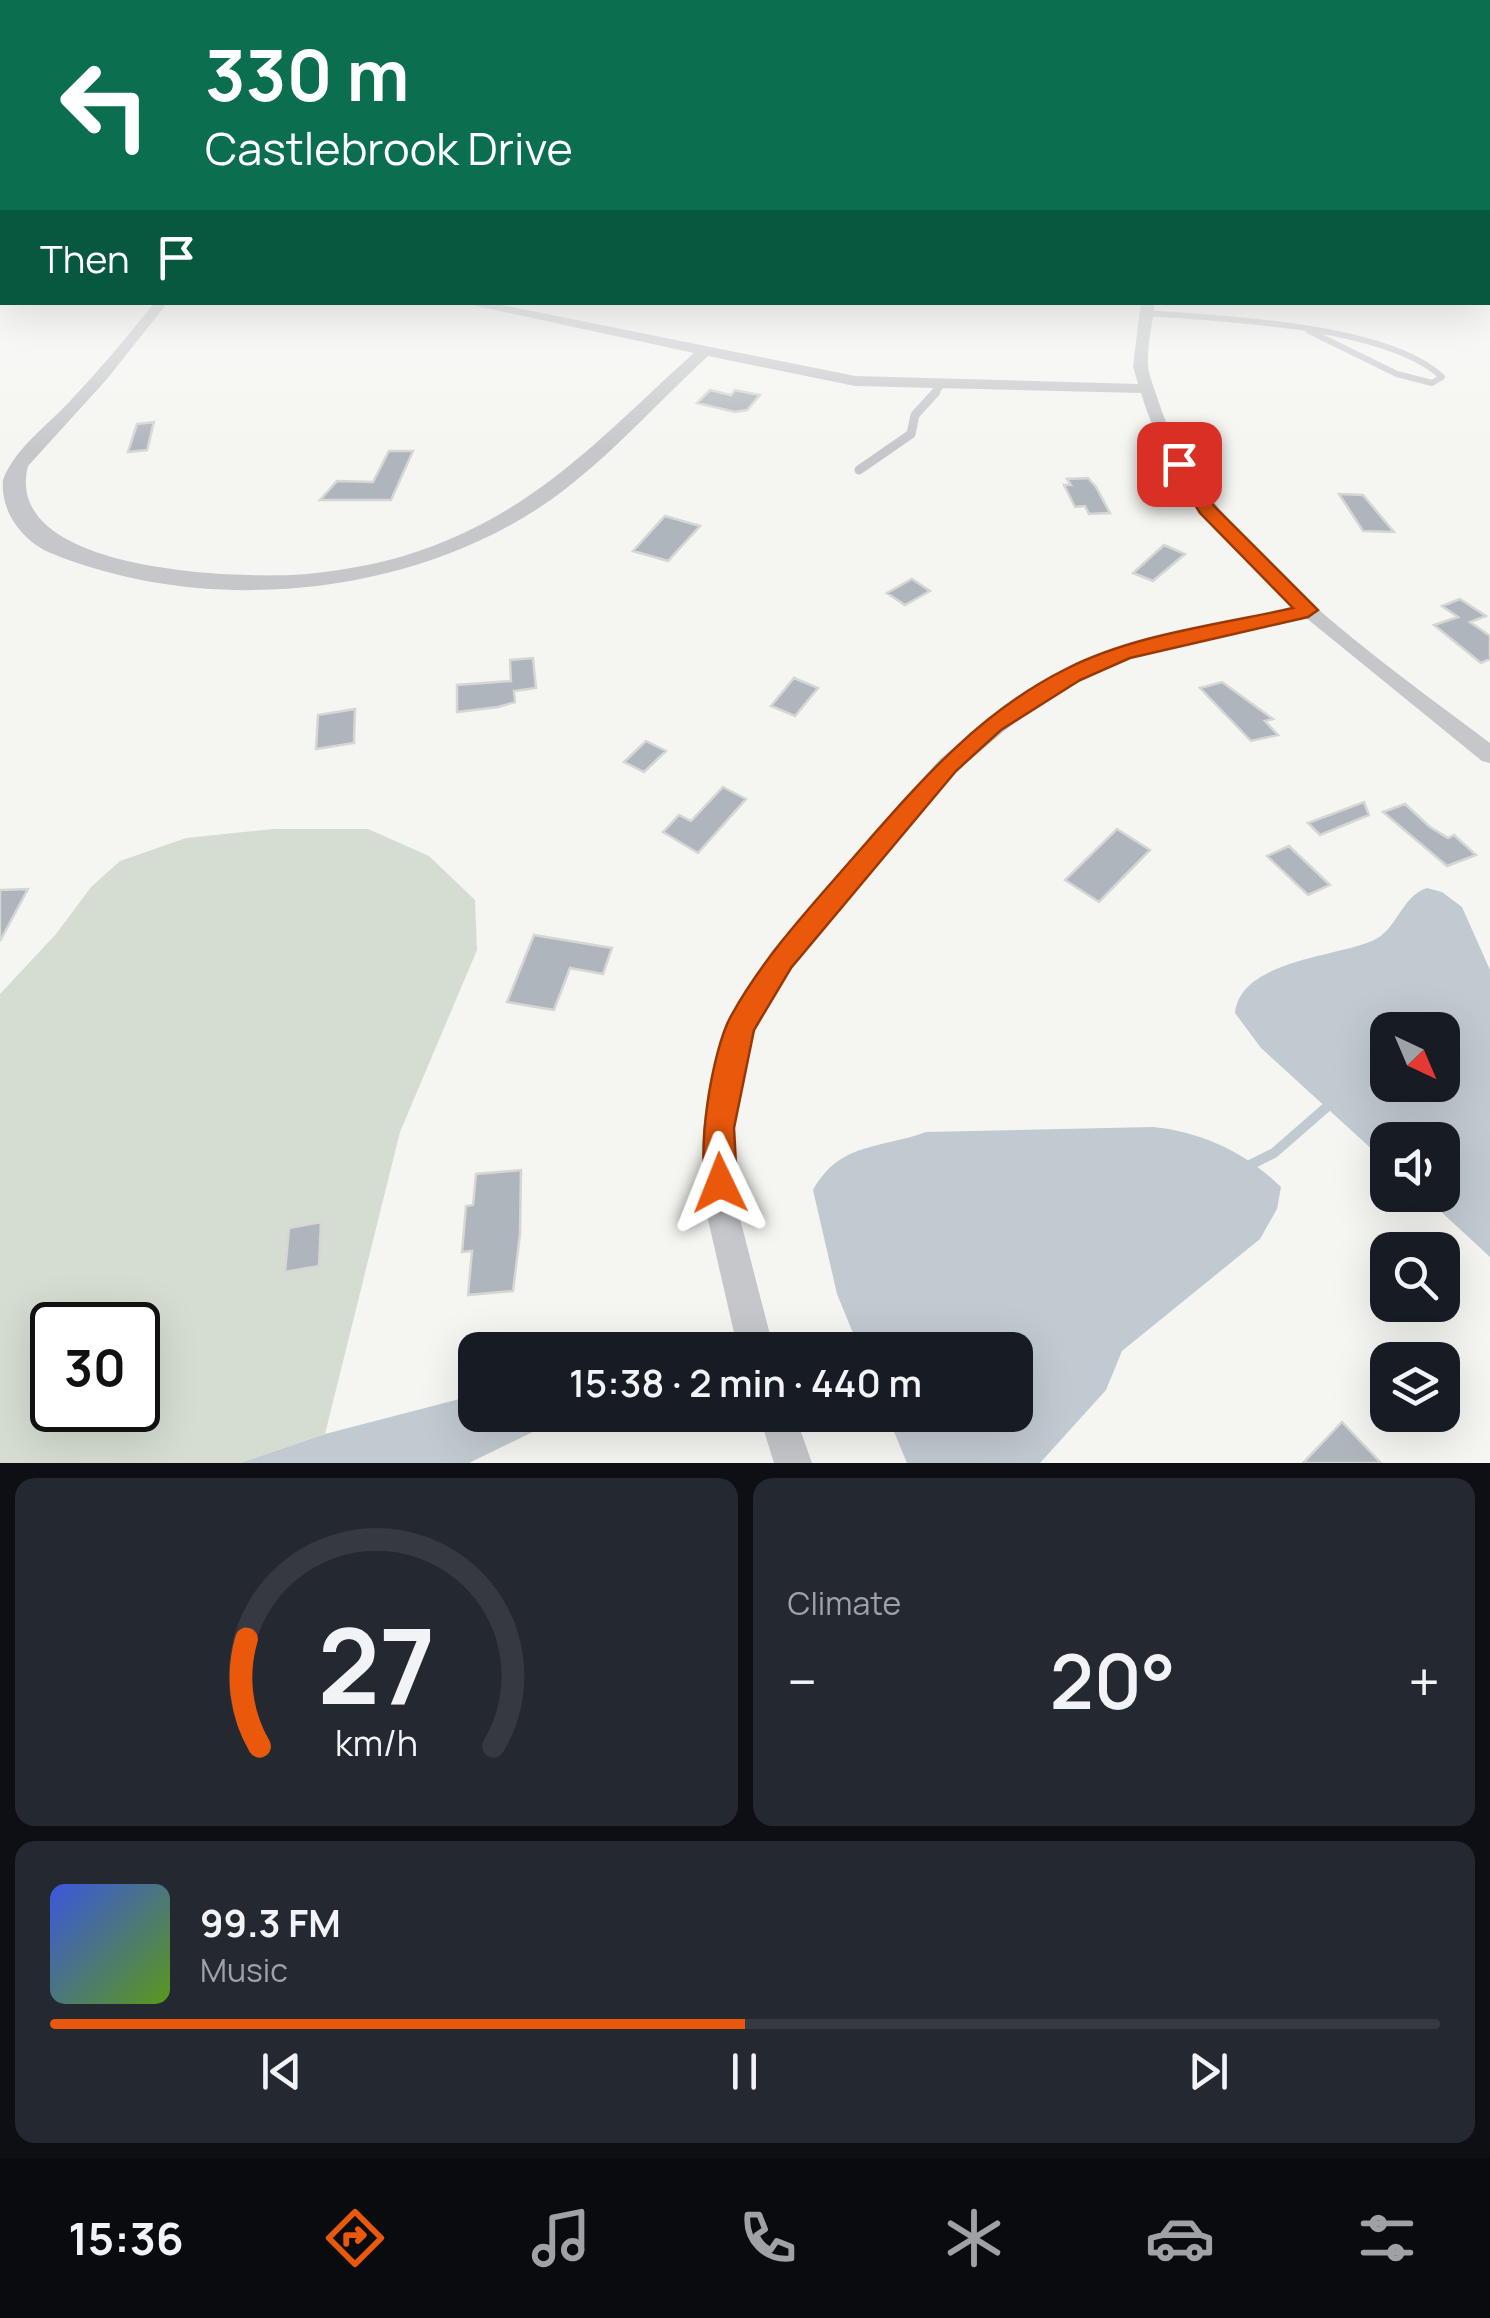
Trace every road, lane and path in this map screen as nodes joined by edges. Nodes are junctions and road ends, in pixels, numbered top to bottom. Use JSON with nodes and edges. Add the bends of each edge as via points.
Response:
{"nodes":[{"id":1,"x":152,"y":314,"type":"edge"},
{"id":2,"x":523,"y":314,"type":"edge"},
{"id":3,"x":1145,"y":314,"type":"edge"},
{"id":4,"x":1190,"y":314,"type":"edge"},
{"id":5,"x":1309,"y":331,"type":"junction"},
{"id":6,"x":703,"y":352,"type":"junction"},
{"id":7,"x":942,"y":386,"type":"junction"},
{"id":8,"x":1145,"y":389,"type":"junction"},
{"id":9,"x":859,"y":470,"type":"dead end"},
{"id":10,"x":1308,"y":610,"type":"junction"},
{"id":11,"x":1490,"y":756,"type":"edge"},
{"id":12,"x":752,"y":1332,"type":"edge"},
{"id":13,"x":783,"y":1432,"type":"edge"},
{"id":14,"x":793,"y":1463,"type":"edge"}],
"edges":[{"from":1,"to":6,"type":"street","via":[[29,453],[10,484],[11,503],[21,525],[40,542],[124,572],[176,581],[267,583],[322,576],[468,537],[545,495]]},
{"from":2,"to":6,"type":"street"},
{"from":3,"to":8,"type":"street","via":[[1139,351]]},
{"from":4,"to":5,"type":"lane"},
{"from":5,"to":5,"type":"lane","via":[[1390,347],[1434,366],[1441,381],[1388,374],[1356,348]]},
{"from":6,"to":7,"type":"street","via":[[855,381]]},
{"from":7,"to":8,"type":"street"},
{"from":7,"to":9,"type":"lane","via":[[915,415],[911,434]]},
{"from":8,"to":10,"type":"street","via":[[1207,509]]},
{"from":10,"to":11,"type":"street"},
{"from":10,"to":12,"type":"street","via":[[1124,653],[1034,695],[948,765],[781,960],[740,1027],[718,1128],[722,1210]]},
{"from":13,"to":14,"type":"street"}]}
